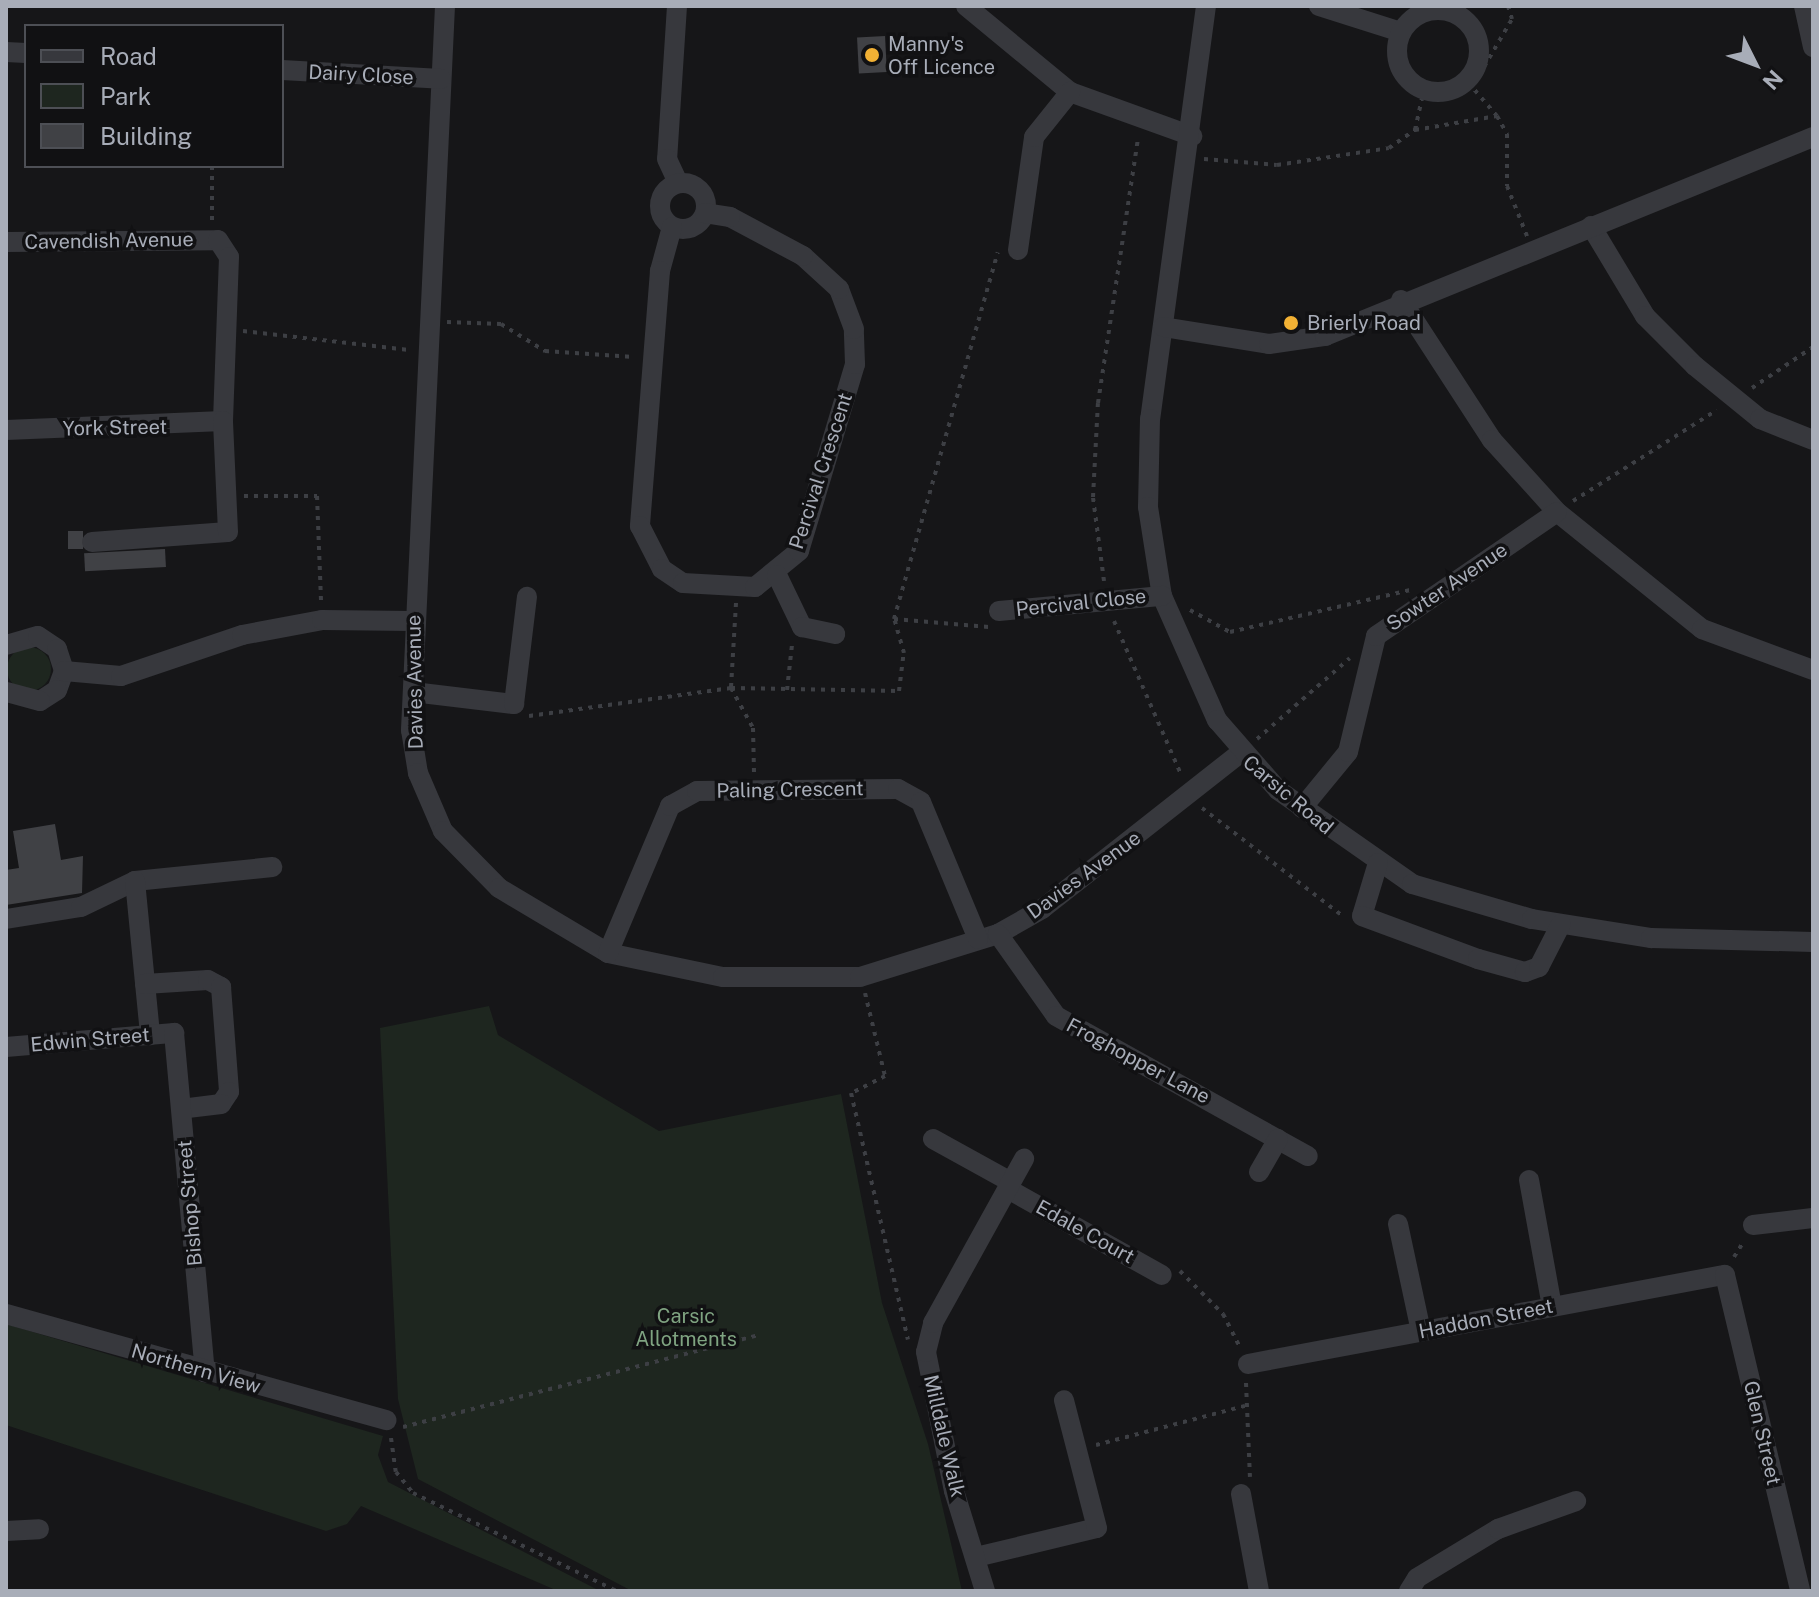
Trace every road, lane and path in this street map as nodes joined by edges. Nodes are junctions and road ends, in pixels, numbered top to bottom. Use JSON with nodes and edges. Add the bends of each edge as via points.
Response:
{"nodes":[{"id":1,"x":445,"y":6,"type":"edge"},
{"id":2,"x":677,"y":6,"type":"edge"},
{"id":3,"x":966,"y":6,"type":"edge"},
{"id":4,"x":1206,"y":6,"type":"edge"},
{"id":5,"x":1319,"y":6,"type":"edge"},
{"id":6,"x":1508,"y":6,"type":"edge"},
{"id":7,"x":1804,"y":6,"type":"edge"},
{"id":8,"x":1430,"y":9,"type":"edge"},
{"id":9,"x":1401,"y":32,"type":"junction"},
{"id":10,"x":1813,"y":47,"type":"edge"},
{"id":11,"x":284,"y":70,"type":"edge"},
{"id":12,"x":441,"y":79,"type":"junction"},
{"id":13,"x":1470,"y":82,"type":"junction"},
{"id":14,"x":1424,"y":89,"type":"junction"},
{"id":15,"x":1070,"y":92,"type":"junction"},
{"id":16,"x":1497,"y":116,"type":"junction"},
{"id":17,"x":1415,"y":130,"type":"junction"},
{"id":18,"x":1192,"y":136,"type":"junction"},
{"id":19,"x":1813,"y":137,"type":"edge"},
{"id":20,"x":1188,"y":157,"type":"junction"},
{"id":21,"x":212,"y":168,"type":"edge"},
{"id":22,"x":678,"y":183,"type":"junction"},
{"id":23,"x":705,"y":213,"type":"junction"},
{"id":24,"x":1591,"y":226,"type":"junction"},
{"id":25,"x":672,"y":227,"type":"junction"},
{"id":26,"x":212,"y":240,"type":"junction"},
{"id":27,"x":6,"y":242,"type":"edge"},
{"id":28,"x":1018,"y":250,"type":"joint"},
{"id":29,"x":1532,"y":250,"type":"junction"},
{"id":30,"x":1401,"y":300,"type":"junction"},
{"id":31,"x":429,"y":321,"type":"junction"},
{"id":32,"x":1163,"y":327,"type":"junction"},
{"id":33,"x":229,"y":330,"type":"junction"},
{"id":34,"x":1813,"y":347,"type":"edge"},
{"id":35,"x":427,"y":353,"type":"junction"},
{"id":36,"x":654,"y":359,"type":"junction"},
{"id":37,"x":1735,"y":400,"type":"junction"},
{"id":38,"x":223,"y":421,"type":"junction"},
{"id":39,"x":6,"y":430,"type":"edge"},
{"id":40,"x":1813,"y":440,"type":"edge"},
{"id":41,"x":230,"y":496,"type":"junction"},
{"id":42,"x":1557,"y":512,"type":"junction"},
{"id":43,"x":92,"y":542,"type":"dead end"},
{"id":44,"x":777,"y":575,"type":"junction"},
{"id":45,"x":737,"y":589,"type":"junction"},
{"id":46,"x":1162,"y":596,"type":"junction"},
{"id":47,"x":527,"y":597,"type":"dead end"},
{"id":48,"x":1431,"y":598,"type":"junction"},
{"id":49,"x":999,"y":611,"type":"joint"},
{"id":50,"x":796,"y":613,"type":"junction"},
{"id":51,"x":894,"y":619,"type":"junction"},
{"id":52,"x":322,"y":620,"type":"junction"},
{"id":53,"x":412,"y":621,"type":"junction"},
{"id":54,"x":835,"y":634,"type":"dead end"},
{"id":55,"x":1376,"y":636,"type":"junction"},
{"id":56,"x":6,"y":645,"type":"edge"},
{"id":57,"x":1813,"y":670,"type":"edge"},
{"id":58,"x":64,"y":671,"type":"junction"},
{"id":59,"x":731,"y":688,"type":"junction"},
{"id":60,"x":787,"y":690,"type":"junction"},
{"id":61,"x":6,"y":692,"type":"edge"},
{"id":62,"x":413,"y":692,"type":"junction"},
{"id":63,"x":514,"y":704,"type":"junction"},
{"id":64,"x":1239,"y":754,"type":"junction"},
{"id":65,"x":754,"y":791,"type":"junction"},
{"id":66,"x":1302,"y":808,"type":"junction"},
{"id":67,"x":1378,"y":863,"type":"junction"},
{"id":68,"x":272,"y":867,"type":"dead end"},
{"id":69,"x":135,"y":881,"type":"junction"},
{"id":70,"x":6,"y":919,"type":"edge"},
{"id":71,"x":1561,"y":924,"type":"junction"},
{"id":72,"x":988,"y":936,"type":"junction"},
{"id":73,"x":1813,"y":942,"type":"edge"},
{"id":74,"x":608,"y":953,"type":"junction"},
{"id":75,"x":860,"y":977,"type":"junction"},
{"id":76,"x":145,"y":984,"type":"junction"},
{"id":77,"x":174,"y":1033,"type":"joint"},
{"id":78,"x":150,"y":1035,"type":"junction"},
{"id":79,"x":6,"y":1047,"type":"edge"},
{"id":80,"x":181,"y":1109,"type":"junction"},
{"id":81,"x":933,"y":1139,"type":"dead end"},
{"id":82,"x":1278,"y":1139,"type":"junction"},
{"id":83,"x":1308,"y":1156,"type":"dead end"},
{"id":84,"x":1024,"y":1159,"type":"dead end"},
{"id":85,"x":1259,"y":1172,"type":"dead end"},
{"id":86,"x":1529,"y":1180,"type":"dead end"},
{"id":87,"x":1010,"y":1186,"type":"junction"},
{"id":88,"x":1813,"y":1218,"type":"edge"},
{"id":89,"x":1398,"y":1224,"type":"dead end"},
{"id":90,"x":1753,"y":1225,"type":"joint"},
{"id":91,"x":1162,"y":1275,"type":"joint"},
{"id":92,"x":1725,"y":1275,"type":"junction"},
{"id":93,"x":1552,"y":1307,"type":"junction"},
{"id":94,"x":6,"y":1314,"type":"edge"},
{"id":95,"x":1421,"y":1331,"type":"junction"},
{"id":96,"x":756,"y":1336,"type":"dead end"},
{"id":97,"x":926,"y":1352,"type":"junction"},
{"id":98,"x":1248,"y":1364,"type":"junction"},
{"id":99,"x":205,"y":1373,"type":"junction"},
{"id":100,"x":1064,"y":1400,"type":"dead end"},
{"id":101,"x":1245,"y":1406,"type":"junction"},
{"id":102,"x":386,"y":1420,"type":"junction"},
{"id":103,"x":1077,"y":1450,"type":"junction"},
{"id":104,"x":1241,"y":1494,"type":"joint"},
{"id":105,"x":1576,"y":1501,"type":"dead end"},
{"id":106,"x":39,"y":1529,"type":"dead end"},
{"id":107,"x":6,"y":1531,"type":"edge"},
{"id":108,"x":976,"y":1557,"type":"junction"},
{"id":109,"x":617,"y":1591,"type":"edge"},
{"id":110,"x":985,"y":1591,"type":"edge"},
{"id":111,"x":1259,"y":1591,"type":"edge"},
{"id":112,"x":1409,"y":1591,"type":"edge"},
{"id":113,"x":1800,"y":1591,"type":"edge"}],
"edges":[{"from":1,"to":12,"type":"street","name":"Davies Avenue"},
{"from":2,"to":22,"type":"street","via":[[667,159]]},
{"from":3,"to":15,"type":"street"},
{"from":4,"to":18,"type":"street","name":"Carsic Road"},
{"from":5,"to":9,"type":"street"},
{"from":6,"to":13,"type":"path","via":[[1512,19]]},
{"from":7,"to":10,"type":"street"},
{"from":8,"to":9,"type":"street"},
{"from":8,"to":13,"type":"street","via":[[1454,13],[1474,31],[1478,57]]},
{"from":9,"to":14,"type":"street","via":[[1397,59]]},
{"from":11,"to":12,"type":"street","name":"Dairy Close"},
{"from":12,"to":31,"type":"street","name":"Davies Avenue"},
{"from":13,"to":14,"type":"street","via":[[1446,91]]},
{"from":13,"to":16,"type":"path"},
{"from":14,"to":17,"type":"path"},
{"from":15,"to":18,"type":"street"},
{"from":15,"to":28,"type":"street","via":[[1034,137]]},
{"from":16,"to":17,"type":"path"},
{"from":16,"to":29,"type":"path","via":[[1507,134],[1507,186]]},
{"from":17,"to":20,"type":"path","via":[[1389,148],[1277,165]]},
{"from":18,"to":20,"type":"street","name":"Carsic Road"},
{"from":19,"to":24,"type":"street"},
{"from":20,"to":32,"type":"street","name":"Carsic Road"},
{"from":21,"to":26,"type":"path"},
{"from":22,"to":23,"type":"street","via":[[700,190]]},
{"from":22,"to":25,"type":"street","via":[[660,203]]},
{"from":23,"to":25,"type":"street","via":[[695,226]]},
{"from":23,"to":44,"type":"street","name":"Percival Crescent","via":[[730,217],[803,256],[839,289],[854,329],[855,364],[799,551]]},
{"from":24,"to":29,"type":"street"},
{"from":24,"to":37,"type":"street","via":[[1645,316]]},
{"from":25,"to":36,"type":"street","via":[[660,271]]},
{"from":26,"to":27,"type":"street","name":"Cavendish Avenue"},
{"from":26,"to":33,"type":"street","name":"Cavendish Avenue","via":[[229,257]]},
{"from":28,"to":51,"type":"path","via":[[999,248]]},
{"from":29,"to":30,"type":"street"},
{"from":30,"to":32,"type":"street","via":[[1325,336],[1269,344]]},
{"from":30,"to":42,"type":"street","via":[[1492,440]]},
{"from":31,"to":35,"type":"street","name":"Davies Avenue"},
{"from":31,"to":36,"type":"path","via":[[501,324],[545,351]]},
{"from":32,"to":46,"type":"street","name":"Carsic Road","via":[[1148,507]]},
{"from":33,"to":35,"type":"path"},
{"from":33,"to":38,"type":"street","name":"Cavendish Avenue"},
{"from":34,"to":37,"type":"path"},
{"from":35,"to":53,"type":"street","name":"Davies Avenue"},
{"from":36,"to":45,"type":"street","via":[[640,526],[646,547],[683,583]]},
{"from":37,"to":40,"type":"street"},
{"from":37,"to":42,"type":"path"},
{"from":38,"to":39,"type":"street","name":"York Street"},
{"from":38,"to":41,"type":"street","name":"Cavendish Avenue"},
{"from":41,"to":43,"type":"street","name":"Cavendish Avenue","via":[[231,526],[223,535]]},
{"from":41,"to":52,"type":"path","via":[[317,496]]},
{"from":42,"to":48,"type":"street","name":"Sowter Avenue"},
{"from":42,"to":57,"type":"street","via":[[1702,629]]},
{"from":44,"to":45,"type":"street"},
{"from":44,"to":50,"type":"street"},
{"from":45,"to":59,"type":"path"},
{"from":46,"to":48,"type":"path","via":[[1230,632],[1404,588]]},
{"from":46,"to":49,"type":"street","name":"Percival Close"},
{"from":46,"to":64,"type":"street","name":"Carsic Road"},
{"from":47,"to":63,"type":"street"},
{"from":48,"to":55,"type":"street","name":"Sowter Avenue"},
{"from":49,"to":51,"type":"path","via":[[986,632]]},
{"from":50,"to":54,"type":"street","via":[[802,627]]},
{"from":50,"to":60,"type":"path"},
{"from":51,"to":60,"type":"path","via":[[904,653],[899,691]]},
{"from":52,"to":53,"type":"street"},
{"from":52,"to":58,"type":"street","via":[[242,635],[121,676]]},
{"from":53,"to":62,"type":"street","name":"Davies Avenue"},
{"from":55,"to":64,"type":"path"},
{"from":55,"to":66,"type":"street","name":"Sowter Avenue","via":[[1348,752]]},
{"from":56,"to":58,"type":"street","via":[[38,636],[57,649]]},
{"from":58,"to":61,"type":"street","via":[[57,690],[40,701]]},
{"from":59,"to":60,"type":"path"},
{"from":59,"to":63,"type":"path","via":[[541,717],[513,714]]},
{"from":59,"to":65,"type":"path","via":[[753,728]]},
{"from":62,"to":63,"type":"street"},
{"from":62,"to":74,"type":"street","name":"Davies Avenue","via":[[418,773],[443,831],[499,888]]},
{"from":64,"to":66,"type":"street","name":"Carsic Road"},
{"from":64,"to":72,"type":"street","name":"Davies Avenue","via":[[1042,909]]},
{"from":65,"to":72,"type":"street","name":"Paling Crescent","via":[[898,789],[921,802]]},
{"from":65,"to":74,"type":"street","name":"Paling Crescent","via":[[697,791],[670,806]]},
{"from":66,"to":67,"type":"street","name":"Carsic Road"},
{"from":67,"to":71,"type":"street","name":"Carsic Road","via":[[1424,888]]},
{"from":67,"to":71,"type":"street","via":[[1362,916],[1478,959],[1525,972],[1539,967]]},
{"from":68,"to":69,"type":"street"},
{"from":69,"to":70,"type":"street","via":[[81,907]]},
{"from":69,"to":76,"type":"street"},
{"from":71,"to":73,"type":"street","name":"Carsic Road","via":[[1651,938]]},
{"from":72,"to":75,"type":"street","name":"Davies Avenue"},
{"from":72,"to":82,"type":"street","name":"Froghopper Lane","via":[[1056,1016]]},
{"from":74,"to":75,"type":"street","name":"Davies Avenue","via":[[723,977]]},
{"from":75,"to":97,"type":"path","via":[[885,1076],[851,1093],[909,1343]]},
{"from":76,"to":78,"type":"street"},
{"from":76,"to":80,"type":"street","via":[[208,980],[221,987],[229,1092],[221,1104]]},
{"from":77,"to":78,"type":"street","name":"Edwin Street"},
{"from":77,"to":80,"type":"street","name":"Bishop Street"},
{"from":78,"to":79,"type":"street","name":"Edwin Street"},
{"from":80,"to":99,"type":"street","name":"Bishop Street"},
{"from":81,"to":87,"type":"street","name":"Edale Court"},
{"from":82,"to":83,"type":"street","name":"Froghopper Lane"},
{"from":82,"to":85,"type":"street"},
{"from":84,"to":87,"type":"street","name":"Milldale Walk"},
{"from":86,"to":93,"type":"street"},
{"from":87,"to":91,"type":"street","name":"Edale Court"},
{"from":87,"to":97,"type":"street","name":"Milldale Walk","via":[[933,1323]]},
{"from":88,"to":90,"type":"street"},
{"from":89,"to":95,"type":"street"},
{"from":90,"to":92,"type":"path"},
{"from":91,"to":98,"type":"path","via":[[1179,1270],[1201,1288]]},
{"from":92,"to":93,"type":"street","name":"Haddon Street"},
{"from":92,"to":113,"type":"street","name":"Glen Street"},
{"from":93,"to":95,"type":"street","name":"Haddon Street"},
{"from":94,"to":99,"type":"street","name":"Northern View"},
{"from":95,"to":98,"type":"street","name":"Haddon Street"},
{"from":96,"to":102,"type":"path","via":[[403,1427]]},
{"from":97,"to":108,"type":"street","name":"Milldale Walk","via":[[954,1491]]},
{"from":98,"to":101,"type":"path"},
{"from":99,"to":102,"type":"street","name":"Northern View"},
{"from":100,"to":103,"type":"street"},
{"from":101,"to":103,"type":"path"},
{"from":101,"to":104,"type":"path","via":[[1250,1482]]},
{"from":102,"to":109,"type":"path","via":[[396,1472],[413,1493]]},
{"from":103,"to":108,"type":"street","via":[[1097,1528]]},
{"from":104,"to":111,"type":"street"},
{"from":105,"to":112,"type":"street","via":[[1498,1529],[1417,1578]]},
{"from":106,"to":107,"type":"street"},
{"from":108,"to":110,"type":"street","name":"Milldale Walk"}]}
